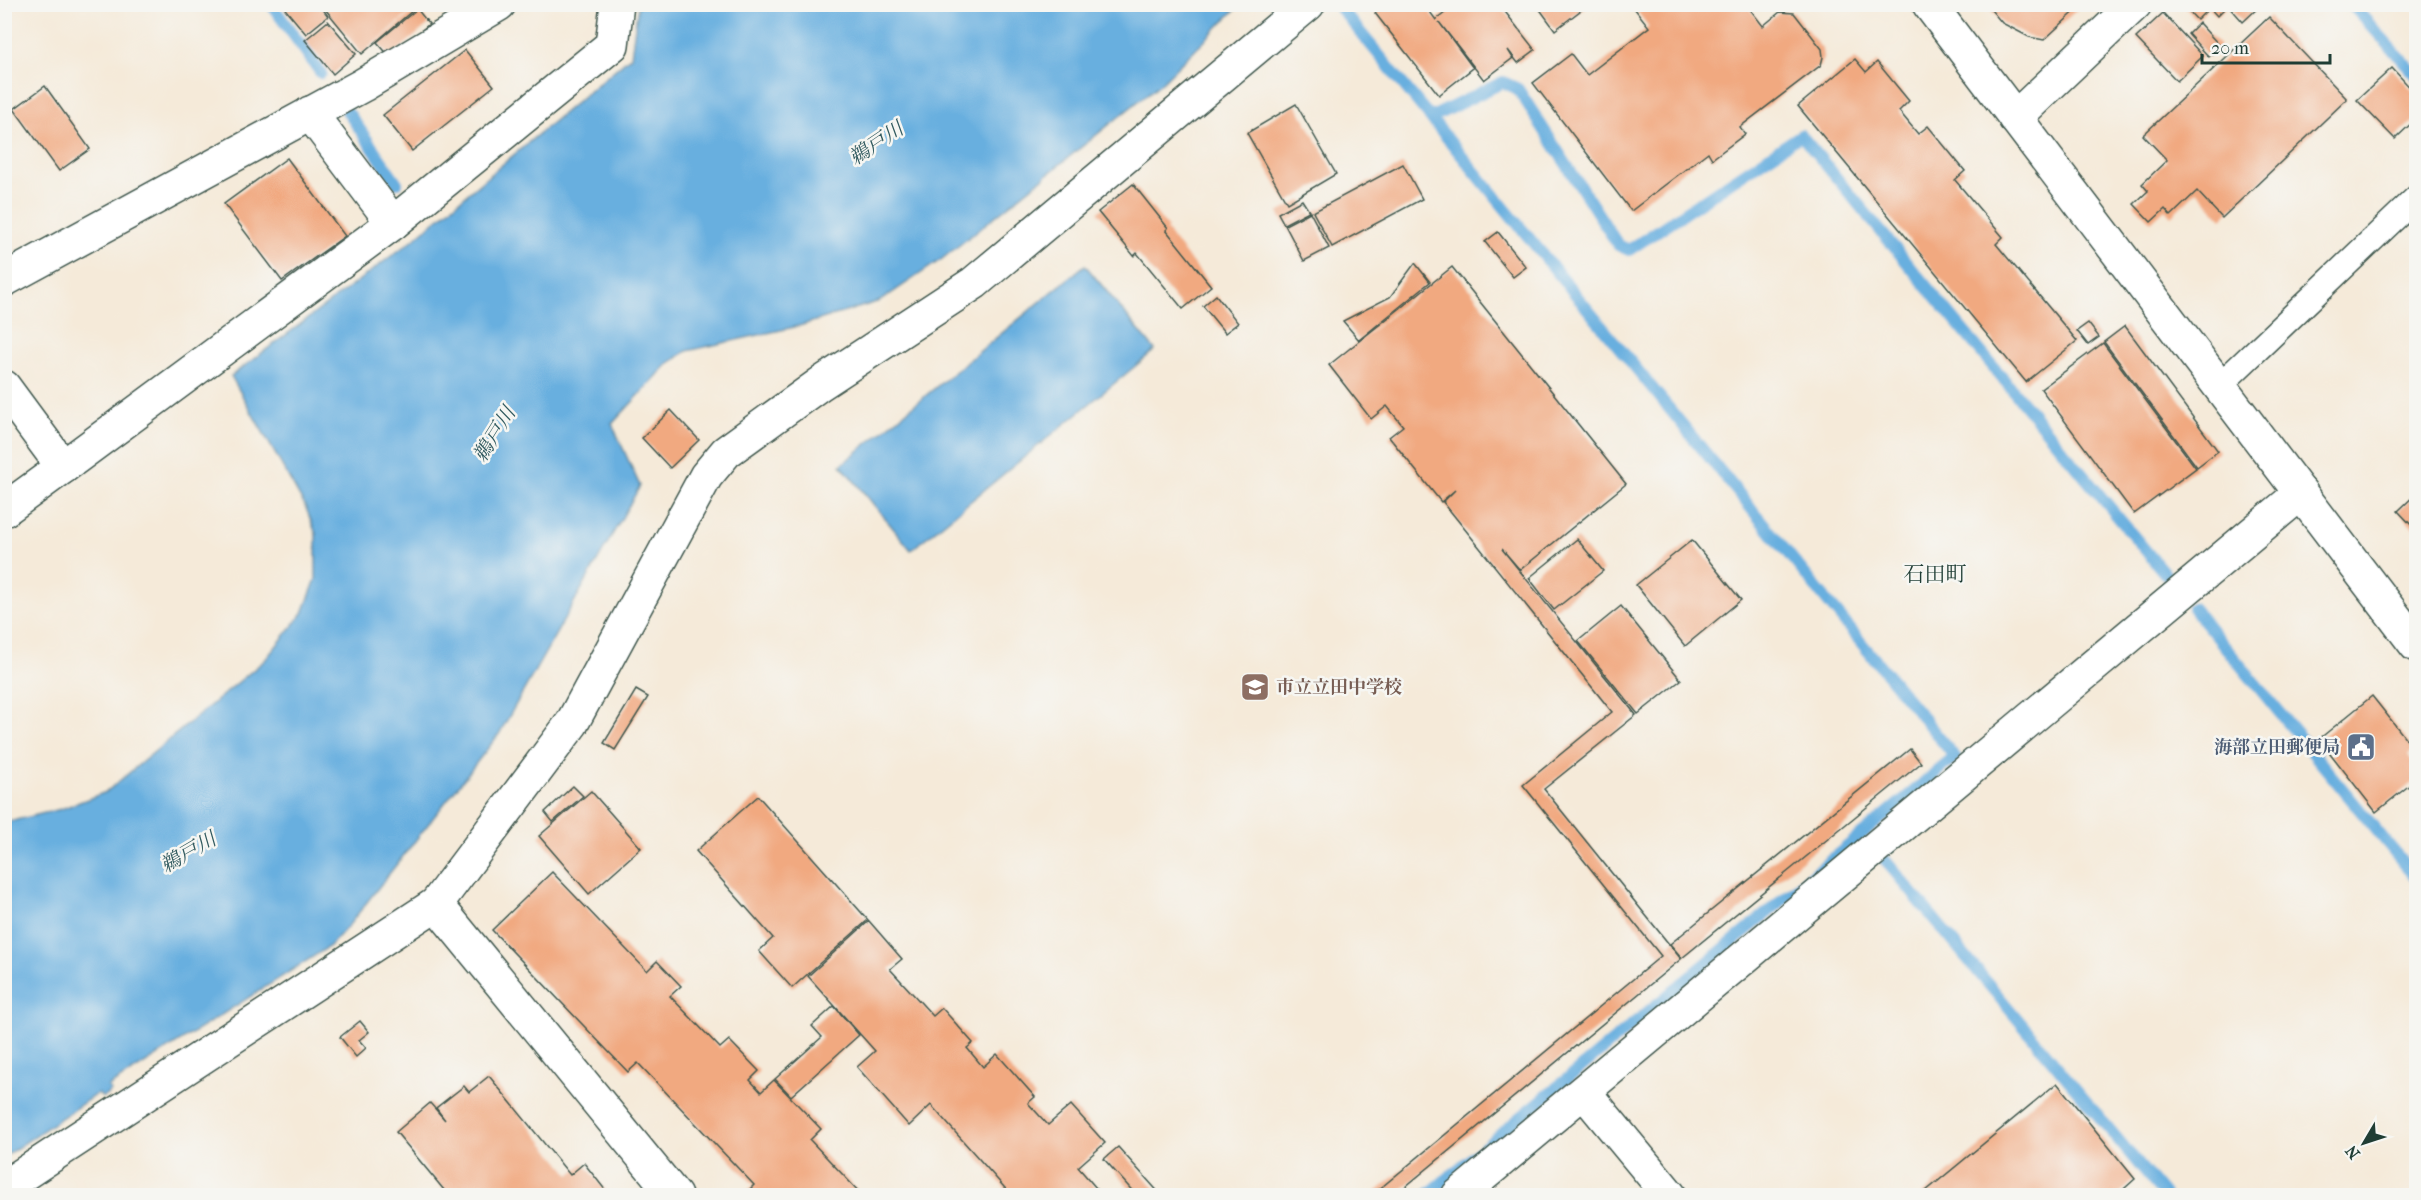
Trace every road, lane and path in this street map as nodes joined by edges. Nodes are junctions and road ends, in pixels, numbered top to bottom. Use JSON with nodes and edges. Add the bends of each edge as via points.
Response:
{"nodes":[{"id":1,"x":499,"y":4,"type":"edge"},
{"id":2,"x":617,"y":4,"type":"edge"},
{"id":3,"x":1308,"y":4,"type":"edge"},
{"id":4,"x":1929,"y":4,"type":"edge"},
{"id":5,"x":2135,"y":4,"type":"edge"},
{"id":6,"x":310,"y":113,"type":"junction"},
{"id":7,"x":2015,"y":118,"type":"junction"},
{"id":8,"x":2416,"y":198,"type":"edge"},
{"id":9,"x":393,"y":223,"type":"junction"},
{"id":10,"x":4,"y":280,"type":"edge"},
{"id":11,"x":2219,"y":386,"type":"junction"},
{"id":12,"x":4,"y":387,"type":"edge"},
{"id":13,"x":63,"y":467,"type":"junction"},
{"id":14,"x":2301,"y":494,"type":"junction"},
{"id":15,"x":4,"y":510,"type":"edge"},
{"id":16,"x":2416,"y":645,"type":"edge"},
{"id":17,"x":436,"y":904,"type":"junction"},
{"id":18,"x":1584,"y":1092,"type":"junction"},
{"id":19,"x":4,"y":1187,"type":"edge"},
{"id":20,"x":675,"y":1196,"type":"edge"},
{"id":21,"x":1458,"y":1196,"type":"edge"},
{"id":22,"x":1670,"y":1196,"type":"edge"}],
"edges":[{"from":1,"to":6,"type":"street"},
{"from":2,"to":9,"type":"street","via":[[612,45]]},
{"from":3,"to":17,"type":"street","via":[[974,284],[820,384],[726,452],[706,476],[572,723]]},
{"from":4,"to":7,"type":"street"},
{"from":5,"to":7,"type":"street"},
{"from":6,"to":9,"type":"street"},
{"from":6,"to":10,"type":"street"},
{"from":7,"to":11,"type":"street"},
{"from":8,"to":11,"type":"lane"},
{"from":9,"to":13,"type":"street"},
{"from":11,"to":14,"type":"street"},
{"from":12,"to":13,"type":"street"},
{"from":13,"to":15,"type":"street"},
{"from":14,"to":16,"type":"street"},
{"from":14,"to":18,"type":"street"},
{"from":17,"to":19,"type":"street"},
{"from":17,"to":20,"type":"street"},
{"from":18,"to":21,"type":"street"},
{"from":18,"to":22,"type":"street"}]}
